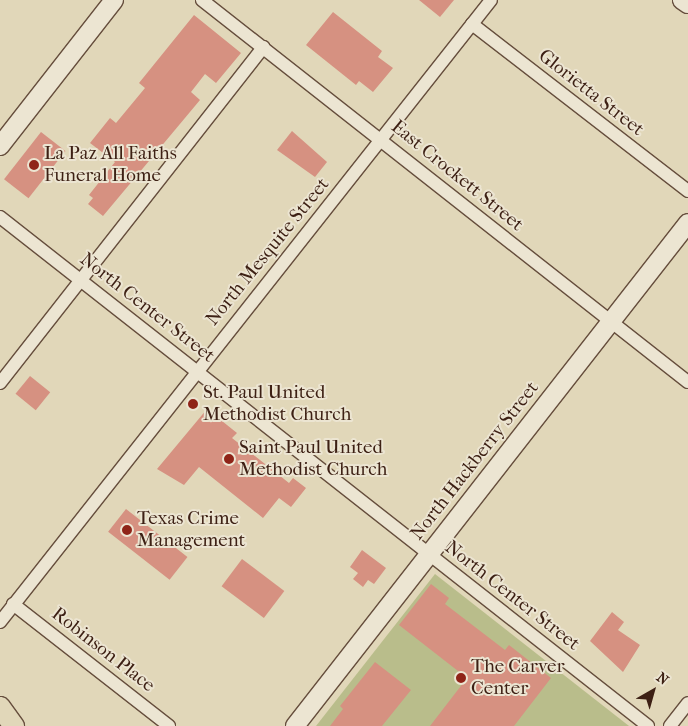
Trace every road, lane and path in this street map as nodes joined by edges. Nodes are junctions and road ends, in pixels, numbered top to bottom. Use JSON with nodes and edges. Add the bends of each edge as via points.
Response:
{"nodes":[{"id":1,"x":114,"y":0,"type":"edge"},
{"id":2,"x":202,"y":0,"type":"edge"},
{"id":3,"x":491,"y":0,"type":"edge"},
{"id":4,"x":682,"y":0,"type":"edge"},
{"id":5,"x":688,"y":4,"type":"edge"},
{"id":6,"x":472,"y":24,"type":"junction"},
{"id":7,"x":263,"y":47,"type":"junction"},
{"id":8,"x":380,"y":138,"type":"junction"},
{"id":9,"x":0,"y":146,"type":"edge"},
{"id":10,"x":688,"y":191,"type":"edge"},
{"id":11,"x":0,"y":217,"type":"edge"},
{"id":12,"x":688,"y":223,"type":"edge"},
{"id":13,"x":80,"y":280,"type":"junction"},
{"id":14,"x":610,"y":322,"type":"junction"},
{"id":15,"x":197,"y":371,"type":"junction"},
{"id":16,"x":688,"y":382,"type":"edge"},
{"id":17,"x":0,"y":383,"type":"edge"},
{"id":18,"x":428,"y":555,"type":"junction"},
{"id":19,"x":14,"y":604,"type":"junction"},
{"id":20,"x":0,"y":622,"type":"edge"},
{"id":21,"x":688,"y":703,"type":"edge"},
{"id":22,"x":0,"y":708,"type":"edge"},
{"id":23,"x":14,"y":726,"type":"edge"},
{"id":24,"x":169,"y":726,"type":"edge"},
{"id":25,"x":295,"y":726,"type":"edge"},
{"id":26,"x":648,"y":726,"type":"edge"},
{"id":27,"x":670,"y":726,"type":"edge"}],
"edges":[{"from":1,"to":9,"type":"main road"},
{"from":2,"to":7,"type":"street","name":"East Crockett Street"},
{"from":3,"to":6,"type":"street","name":"North Mesquite Street"},
{"from":4,"to":5,"type":"main road"},
{"from":6,"to":8,"type":"street","name":"North Mesquite Street"},
{"from":6,"to":10,"type":"street","name":"Glorietta Street"},
{"from":7,"to":8,"type":"street","name":"East Crockett Street"},
{"from":7,"to":13,"type":"street"},
{"from":8,"to":14,"type":"street","name":"East Crockett Street"},
{"from":8,"to":15,"type":"street","name":"North Mesquite Street","via":[[320,220]]},
{"from":11,"to":13,"type":"street","name":"North Center Street"},
{"from":12,"to":14,"type":"main road","name":"North Hackberry Street"},
{"from":13,"to":15,"type":"street","name":"North Center Street"},
{"from":13,"to":17,"type":"street"},
{"from":14,"to":16,"type":"street","name":"East Crockett Street"},
{"from":14,"to":18,"type":"main road","name":"North Hackberry Street"},
{"from":15,"to":18,"type":"street","name":"North Center Street"},
{"from":15,"to":19,"type":"street","name":"North Mesquite Street"},
{"from":18,"to":25,"type":"main road","name":"North Hackberry Street"},
{"from":18,"to":26,"type":"street","name":"North Center Street"},
{"from":19,"to":20,"type":"street","name":"North Mesquite Street"},
{"from":19,"to":24,"type":"street","name":"Robinson Place"},
{"from":21,"to":27,"type":"street"},
{"from":22,"to":23,"type":"main road"}]}
